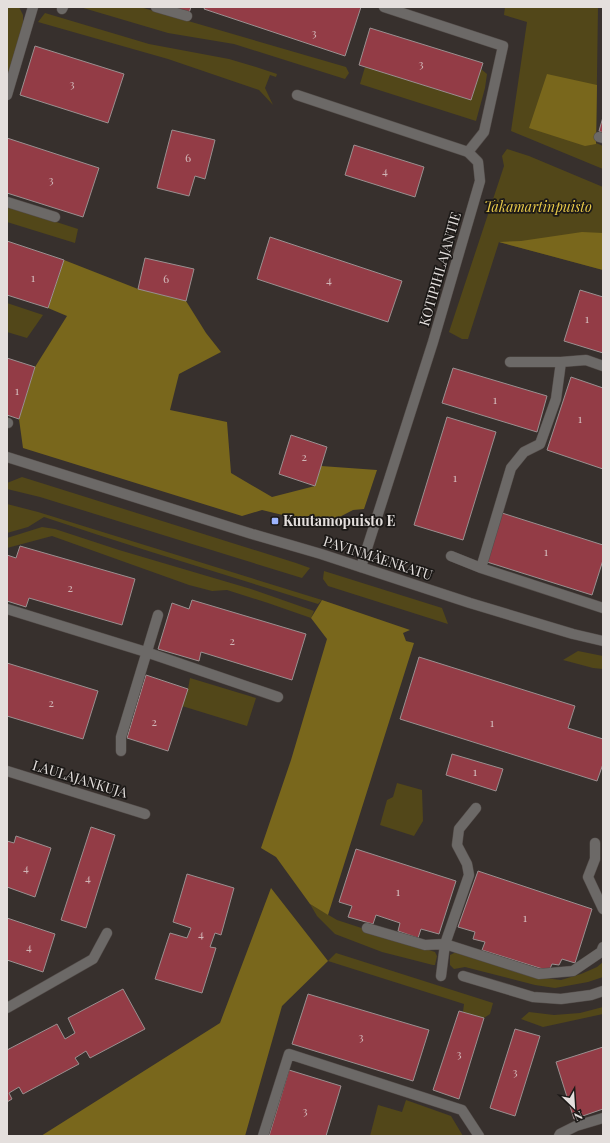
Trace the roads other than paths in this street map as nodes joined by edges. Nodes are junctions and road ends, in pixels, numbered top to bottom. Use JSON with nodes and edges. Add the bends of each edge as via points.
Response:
{"nodes":[{"id":1,"x":33,"y":7,"type":"edge"},
{"id":2,"x":156,"y":7,"type":"edge"},
{"id":3,"x":384,"y":7,"type":"edge"},
{"id":4,"x":187,"y":16,"type":"dead end"},
{"id":5,"x":297,"y":94,"type":"dead end"},
{"id":6,"x":7,"y":95,"type":"edge"},
{"id":7,"x":468,"y":152,"type":"junction"},
{"id":8,"x":7,"y":202,"type":"edge"},
{"id":9,"x":55,"y":217,"type":"dead end"},
{"id":10,"x":510,"y":362,"type":"dead end"},
{"id":11,"x":561,"y":362,"type":"junction"},
{"id":12,"x":603,"y":366,"type":"edge"},
{"id":13,"x":7,"y":457,"type":"edge"},
{"id":14,"x":451,"y":556,"type":"dead end"},
{"id":15,"x":361,"y":567,"type":"junction"},
{"id":16,"x":481,"y":568,"type":"junction"},
{"id":17,"x":603,"y":608,"type":"edge"},
{"id":18,"x":7,"y":609,"type":"edge"},
{"id":19,"x":158,"y":615,"type":"dead end"},
{"id":20,"x":603,"y":641,"type":"edge"},
{"id":21,"x":146,"y":652,"type":"junction"},
{"id":22,"x":278,"y":698,"type":"dead end"},
{"id":23,"x":121,"y":751,"type":"dead end"},
{"id":24,"x":7,"y":771,"type":"edge"},
{"id":25,"x":476,"y":808,"type":"dead end"},
{"id":26,"x":145,"y":814,"type":"dead end"},
{"id":27,"x":595,"y":843,"type":"dead end"},
{"id":28,"x":603,"y":909,"type":"edge"},
{"id":29,"x":367,"y":928,"type":"dead end"},
{"id":30,"x":106,"y":933,"type":"dead end"},
{"id":31,"x":445,"y":944,"type":"junction"},
{"id":32,"x":603,"y":947,"type":"edge"},
{"id":33,"x":441,"y":976,"type":"dead end"},
{"id":34,"x":463,"y":976,"type":"dead end"},
{"id":35,"x":603,"y":991,"type":"edge"},
{"id":36,"x":7,"y":1008,"type":"edge"},
{"id":37,"x":603,"y":1118,"type":"edge"},
{"id":38,"x":263,"y":1136,"type":"edge"},
{"id":39,"x":479,"y":1136,"type":"edge"},
{"id":40,"x":559,"y":1136,"type":"edge"}],
"edges":[{"from":1,"to":6,"type":"street"},
{"from":2,"to":4,"type":"street"},
{"from":3,"to":7,"type":"street","via":[[503,46],[484,132]]},
{"from":5,"to":7,"type":"street"},
{"from":7,"to":15,"type":"street","name":"KOTIPIHLAJANTIE","via":[[478,162],[480,181],[431,349]]},
{"from":8,"to":9,"type":"street"},
{"from":10,"to":11,"type":"street"},
{"from":11,"to":12,"type":"street","via":[[586,360]]},
{"from":11,"to":16,"type":"street","via":[[556,399],[540,444],[524,452],[511,468]]},
{"from":13,"to":15,"type":"street","name":"PAVINMÄENKATU"},
{"from":14,"to":16,"type":"street"},
{"from":15,"to":20,"type":"street","name":"PAVINMÄENKATU","via":[[470,603]]},
{"from":16,"to":17,"type":"street"},
{"from":18,"to":21,"type":"street"},
{"from":19,"to":21,"type":"street"},
{"from":21,"to":22,"type":"street"},
{"from":21,"to":23,"type":"street","via":[[121,737]]},
{"from":24,"to":26,"type":"street","name":"LAULAJANKUJA"},
{"from":25,"to":31,"type":"street","via":[[460,829],[457,845],[467,864],[469,875]]},
{"from":27,"to":28,"type":"street","via":[[595,859],[588,877]]},
{"from":29,"to":31,"type":"street","via":[[425,945]]},
{"from":30,"to":36,"type":"street","via":[[93,958]]},
{"from":31,"to":32,"type":"street","via":[[539,974],[573,971],[601,952]]},
{"from":31,"to":33,"type":"street"},
{"from":34,"to":35,"type":"street","via":[[533,997],[561,999]]},
{"from":37,"to":40,"type":"street","via":[[576,1126]]},
{"from":38,"to":39,"type":"street","via":[[289,1054],[462,1110],[474,1121]]}]}
